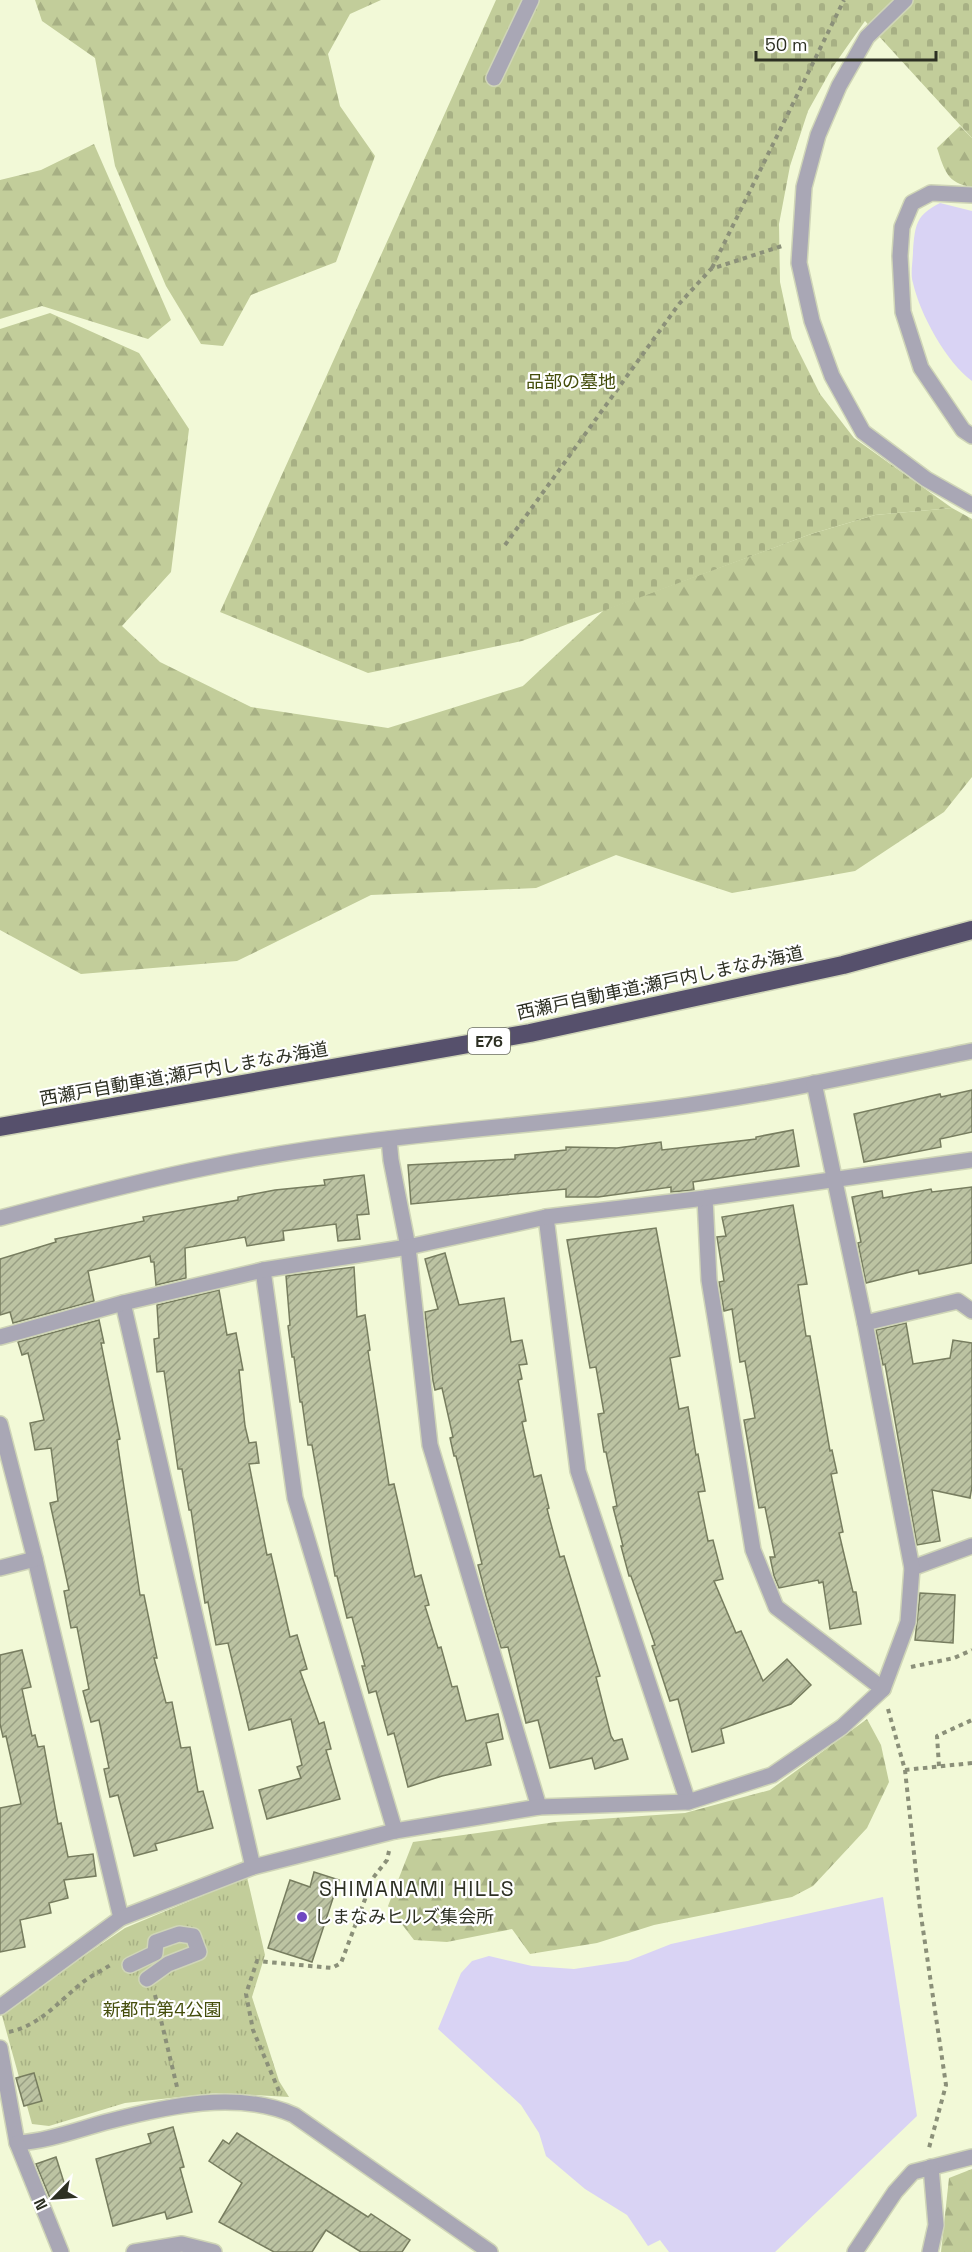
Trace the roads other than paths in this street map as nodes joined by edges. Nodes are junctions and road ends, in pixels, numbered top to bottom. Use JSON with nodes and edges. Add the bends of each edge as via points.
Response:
{"nodes":[{"id":1,"x":531,"y":0,"type":"edge"},
{"id":2,"x":905,"y":0,"type":"edge"},
{"id":3,"x":494,"y":78,"type":"dead end"},
{"id":4,"x":972,"y":195,"type":"edge"},
{"id":5,"x":972,"y":436,"type":"edge"},
{"id":6,"x":972,"y":505,"type":"edge"},
{"id":7,"x":972,"y":930,"type":"edge"},
{"id":8,"x":972,"y":1051,"type":"edge"},
{"id":9,"x":814,"y":1083,"type":"junction"},
{"id":10,"x":0,"y":1128,"type":"edge"},
{"id":11,"x":389,"y":1139,"type":"junction"},
{"id":12,"x":972,"y":1160,"type":"edge"},
{"id":13,"x":835,"y":1178,"type":"junction"},
{"id":14,"x":705,"y":1198,"type":"junction"},
{"id":15,"x":546,"y":1217,"type":"junction"},
{"id":16,"x":0,"y":1218,"type":"edge"},
{"id":17,"x":408,"y":1247,"type":"junction"},
{"id":18,"x":263,"y":1270,"type":"junction"},
{"id":19,"x":123,"y":1303,"type":"junction"},
{"id":20,"x":972,"y":1311,"type":"edge"},
{"id":21,"x":865,"y":1323,"type":"junction"},
{"id":22,"x":0,"y":1336,"type":"edge"},
{"id":23,"x":0,"y":1424,"type":"edge"},
{"id":24,"x":972,"y":1546,"type":"edge"},
{"id":25,"x":35,"y":1559,"type":"junction"},
{"id":26,"x":0,"y":1568,"type":"edge"},
{"id":27,"x":912,"y":1568,"type":"junction"},
{"id":28,"x":883,"y":1689,"type":"junction"},
{"id":29,"x":687,"y":1802,"type":"junction"},
{"id":30,"x":538,"y":1807,"type":"junction"},
{"id":31,"x":395,"y":1831,"type":"junction"},
{"id":32,"x":253,"y":1867,"type":"junction"},
{"id":33,"x":121,"y":1918,"type":"junction"},
{"id":34,"x":130,"y":1965,"type":"road end"},
{"id":35,"x":147,"y":1978,"type":"road end"},
{"id":36,"x":0,"y":2007,"type":"edge"},
{"id":37,"x":0,"y":2048,"type":"edge"},
{"id":38,"x":17,"y":2144,"type":"junction"},
{"id":39,"x":972,"y":2157,"type":"edge"},
{"id":40,"x":927,"y":2168,"type":"junction"},
{"id":41,"x":61,"y":2252,"type":"edge"},
{"id":42,"x":134,"y":2252,"type":"edge"},
{"id":43,"x":214,"y":2252,"type":"edge"},
{"id":44,"x":490,"y":2252,"type":"edge"},
{"id":45,"x":855,"y":2252,"type":"edge"},
{"id":46,"x":930,"y":2252,"type":"edge"}],
"edges":[{"from":1,"to":3,"type":"street"},
{"from":2,"to":6,"type":"street","via":[[867,38],[839,86],[818,135],[804,187],[799,263],[812,321],[832,376],[863,432],[926,479]]},
{"from":4,"to":5,"type":"street","via":[[931,193],[912,203],[902,226],[900,256],[903,312],[921,368],[963,430]]},
{"from":7,"to":10,"type":"highway","name":"西瀬戸自動車道;瀬戸内しまなみ海道","number":"E76","via":[[843,965],[530,1033]]},
{"from":8,"to":9,"type":"street"},
{"from":9,"to":11,"type":"street","via":[[661,1109]]},
{"from":9,"to":13,"type":"street"},
{"from":11,"to":16,"type":"street","via":[[251,1159]]},
{"from":11,"to":17,"type":"street"},
{"from":12,"to":13,"type":"street"},
{"from":13,"to":14,"type":"street"},
{"from":13,"to":21,"type":"street"},
{"from":14,"to":15,"type":"street"},
{"from":14,"to":28,"type":"street","via":[[709,1280],[753,1550],[776,1607]]},
{"from":15,"to":17,"type":"street"},
{"from":15,"to":29,"type":"street","via":[[578,1471]]},
{"from":17,"to":18,"type":"street"},
{"from":17,"to":30,"type":"street","via":[[430,1445]]},
{"from":18,"to":19,"type":"street"},
{"from":18,"to":31,"type":"street","via":[[295,1498]]},
{"from":19,"to":22,"type":"street"},
{"from":19,"to":32,"type":"street"},
{"from":20,"to":21,"type":"street","via":[[958,1301]]},
{"from":21,"to":27,"type":"street"},
{"from":23,"to":25,"type":"street"},
{"from":24,"to":27,"type":"street"},
{"from":25,"to":26,"type":"street"},
{"from":25,"to":33,"type":"street"},
{"from":27,"to":28,"type":"street","via":[[908,1622]]},
{"from":28,"to":29,"type":"street","via":[[842,1727],[772,1775]]},
{"from":29,"to":30,"type":"street"},
{"from":30,"to":31,"type":"street"},
{"from":31,"to":32,"type":"street"},
{"from":32,"to":33,"type":"street"},
{"from":33,"to":36,"type":"street"},
{"from":34,"to":35,"type":"street","via":[[155,1953],[156,1942],[178,1934],[193,1936],[199,1952],[168,1964]]},
{"from":37,"to":38,"type":"street"},
{"from":38,"to":41,"type":"street"},
{"from":38,"to":44,"type":"street","via":[[181,2105],[264,2104],[290,2113]]},
{"from":39,"to":40,"type":"street"},
{"from":40,"to":45,"type":"street","via":[[913,2172],[895,2192]]},
{"from":40,"to":46,"type":"street","via":[[936,2225]]},
{"from":42,"to":43,"type":"street","via":[[182,2244]]}]}
